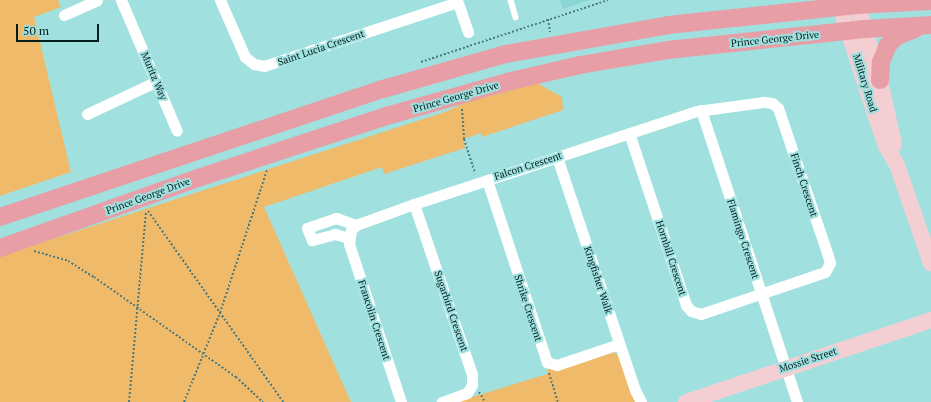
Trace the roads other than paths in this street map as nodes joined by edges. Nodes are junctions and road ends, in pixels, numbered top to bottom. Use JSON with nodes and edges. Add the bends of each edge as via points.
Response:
{"nodes":[{"id":1,"x":98,"y":0,"type":"edge"},
{"id":2,"x":121,"y":0,"type":"edge"},
{"id":3,"x":220,"y":0,"type":"edge"},
{"id":4,"x":512,"y":0,"type":"edge"},
{"id":5,"x":799,"y":0,"type":"edge"},
{"id":6,"x":457,"y":1,"type":"edge"},
{"id":7,"x":908,"y":1,"type":"edge"},
{"id":8,"x":931,"y":1,"type":"edge"},
{"id":9,"x":848,"y":3,"type":"edge"},
{"id":10,"x":64,"y":15,"type":"dead end"},
{"id":11,"x":516,"y":17,"type":"dead end"},
{"id":12,"x":735,"y":17,"type":"junction"},
{"id":13,"x":931,"y":25,"type":"edge"},
{"id":14,"x":857,"y":30,"type":"junction"},
{"id":15,"x":468,"y":32,"type":"dead end"},
{"id":16,"x":880,"y":80,"type":"junction"},
{"id":17,"x":157,"y":81,"type":"junction"},
{"id":18,"x":701,"y":110,"type":"junction"},
{"id":19,"x":87,"y":114,"type":"dead end"},
{"id":20,"x":177,"y":131,"type":"dead end"},
{"id":21,"x":629,"y":133,"type":"junction"},
{"id":22,"x":557,"y":156,"type":"junction"},
{"id":23,"x":897,"y":165,"type":"junction"},
{"id":24,"x":483,"y":181,"type":"junction"},
{"id":25,"x":414,"y":204,"type":"junction"},
{"id":26,"x":0,"y":216,"type":"edge"},
{"id":27,"x":356,"y":225,"type":"junction"},
{"id":28,"x":349,"y":238,"type":"junction"},
{"id":29,"x":0,"y":248,"type":"edge"},
{"id":30,"x":931,"y":263,"type":"edge"},
{"id":31,"x":762,"y":295,"type":"junction"},
{"id":32,"x":931,"y":320,"type":"edge"},
{"id":33,"x":619,"y":344,"type":"junction"},
{"id":34,"x":786,"y":368,"type":"junction"},
{"id":35,"x":401,"y":402,"type":"edge"},
{"id":36,"x":442,"y":402,"type":"edge"},
{"id":37,"x":641,"y":402,"type":"edge"},
{"id":38,"x":686,"y":402,"type":"edge"},
{"id":39,"x":797,"y":402,"type":"edge"}],
"edges":[{"from":1,"to":10,"type":"street"},
{"from":2,"to":17,"type":"street","name":"Muritz Way"},
{"from":3,"to":6,"type":"street","name":"Saint Lucia Crescent","via":[[245,57],[254,64],[264,66]]},
{"from":4,"to":11,"type":"lane"},
{"from":5,"to":12,"type":"main road"},
{"from":6,"to":15,"type":"street","name":"Saint Lucia Crescent"},
{"from":7,"to":8,"type":"main road"},
{"from":7,"to":9,"type":"main road"},
{"from":9,"to":12,"type":"main road"},
{"from":9,"to":14,"type":"street","name":"Military Road"},
{"from":12,"to":26,"type":"main road","via":[[668,25],[506,54],[383,89]]},
{"from":13,"to":14,"type":"main road","name":"Prince George Drive"},
{"from":13,"to":16,"type":"main road","via":[[905,32],[888,45],[881,62]]},
{"from":14,"to":16,"type":"street","name":"Military Road"},
{"from":14,"to":23,"type":"street","name":"Military Road","via":[[884,140]]},
{"from":14,"to":29,"type":"main road","name":"Prince George Drive","via":[[668,50],[580,65],[511,82],[361,125],[198,178]]},
{"from":16,"to":23,"type":"street","name":"Military Road"},
{"from":17,"to":19,"type":"street"},
{"from":17,"to":20,"type":"street","name":"Muritz Way"},
{"from":18,"to":21,"type":"street","name":"Falcon Crescent"},
{"from":18,"to":31,"type":"street","name":"Flamingo Crescent"},
{"from":18,"to":31,"type":"street","name":"Finch Crescent","via":[[764,102],[776,105],[828,256],[829,266],[823,274]]},
{"from":21,"to":22,"type":"street","name":"Falcon Crescent"},
{"from":21,"to":31,"type":"street","name":"Hornbill Crescent","via":[[688,308],[701,314]]},
{"from":22,"to":24,"type":"street","name":"Falcon Crescent"},
{"from":22,"to":33,"type":"street","name":"Kingfisher Walk"},
{"from":23,"to":30,"type":"street","name":"Military Road"},
{"from":24,"to":25,"type":"street","name":"Falcon Crescent"},
{"from":24,"to":33,"type":"street","name":"Shrike Crescent","via":[[544,356],[552,364]]},
{"from":25,"to":27,"type":"street","name":"Falcon Crescent"},
{"from":25,"to":36,"type":"street","name":"Sugarbird Crescent","via":[[473,380],[467,393]]},
{"from":27,"to":28,"type":"street"},
{"from":27,"to":28,"type":"street","via":[[336,218],[307,228],[312,240],[335,234]]},
{"from":28,"to":35,"type":"street","name":"Francolin Crescent"},
{"from":31,"to":34,"type":"street","name":"Flamingo Crescent"},
{"from":32,"to":34,"type":"street","name":"Mossie Street"},
{"from":33,"to":37,"type":"street","name":"Kingfisher Walk"},
{"from":34,"to":38,"type":"street","name":"Mossie Street"},
{"from":34,"to":39,"type":"street","name":"Flamingo Crescent"}]}
